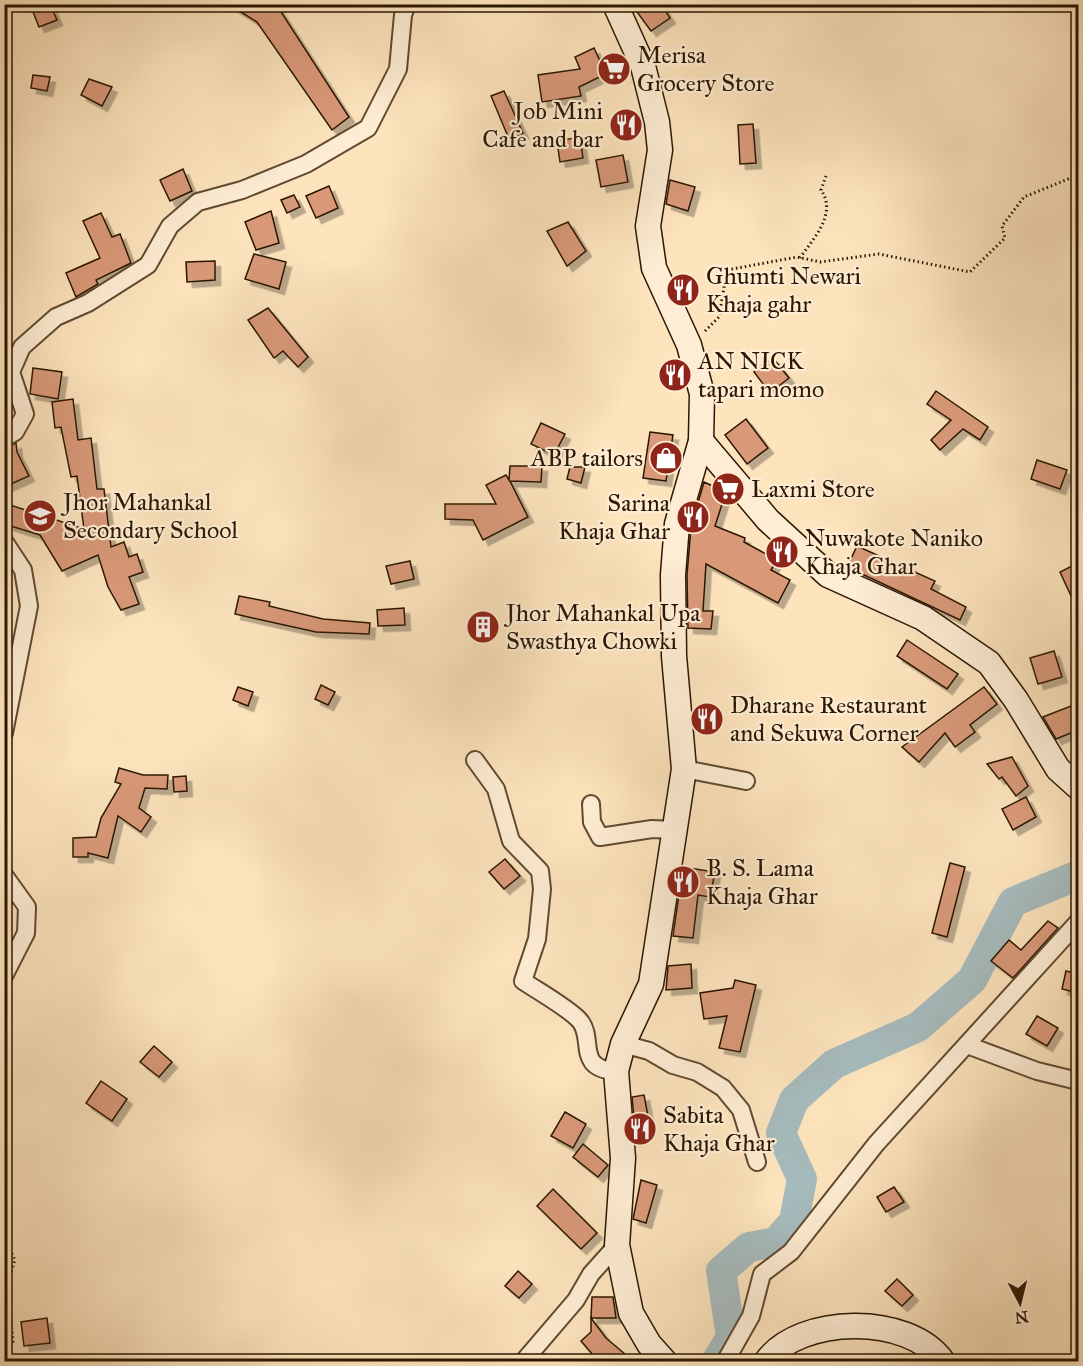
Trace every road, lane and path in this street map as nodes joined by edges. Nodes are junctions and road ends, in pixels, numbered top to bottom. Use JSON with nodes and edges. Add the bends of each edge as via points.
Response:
{"nodes":[{"id":1,"x":407,"y":4,"type":"edge"},
{"id":2,"x":615,"y":4,"type":"edge"},
{"id":3,"x":1078,"y":175,"type":"edge"},
{"id":4,"x":826,"y":176,"type":"dead end"},
{"id":5,"x":800,"y":258,"type":"junction"},
{"id":6,"x":689,"y":345,"type":"junction"},
{"id":7,"x":8,"y":371,"type":"edge"},
{"id":8,"x":4,"y":438,"type":"edge"},
{"id":9,"x":701,"y":441,"type":"junction"},
{"id":10,"x":4,"y":541,"type":"edge"},
{"id":11,"x":4,"y":733,"type":"edge"},
{"id":12,"x":475,"y":759,"type":"dead end"},
{"id":13,"x":684,"y":769,"type":"junction"},
{"id":14,"x":746,"y":781,"type":"dead end"},
{"id":15,"x":1078,"y":787,"type":"edge"},
{"id":16,"x":591,"y":804,"type":"dead end"},
{"id":17,"x":674,"y":831,"type":"junction"},
{"id":18,"x":4,"y":875,"type":"edge"},
{"id":19,"x":1078,"y":922,"type":"edge"},
{"id":20,"x":4,"y":976,"type":"edge"},
{"id":21,"x":623,"y":1044,"type":"junction"},
{"id":22,"x":968,"y":1045,"type":"junction"},
{"id":23,"x":616,"y":1071,"type":"junction"},
{"id":24,"x":1078,"y":1081,"type":"edge"},
{"id":25,"x":758,"y":1162,"type":"dead end"},
{"id":26,"x":4,"y":1237,"type":"edge"},
{"id":27,"x":617,"y":1245,"type":"junction"},
{"id":28,"x":7,"y":1362,"type":"edge"},
{"id":29,"x":523,"y":1362,"type":"edge"},
{"id":30,"x":665,"y":1362,"type":"edge"},
{"id":31,"x":726,"y":1362,"type":"edge"},
{"id":32,"x":766,"y":1362,"type":"edge"},
{"id":33,"x":943,"y":1362,"type":"edge"}],
"edges":[{"from":1,"to":7,"type":"street","via":[[398,69],[368,128],[306,164],[242,190],[198,202],[170,226],[148,265],[88,303],[56,317],[22,347]]},
{"from":2,"to":6,"type":"main road","via":[[643,66],[657,122],[660,150],[648,226],[649,245],[654,268]]},
{"from":3,"to":5,"type":"path","via":[[1024,197],[1002,226],[1005,238],[970,272],[879,254],[820,262]]},
{"from":4,"to":5,"type":"path","via":[[821,190],[825,195],[820,234]]},
{"from":5,"to":6,"type":"path","via":[[727,270],[719,317]]},
{"from":6,"to":9,"type":"main road","via":[[702,394]]},
{"from":7,"to":8,"type":"street","via":[[24,414],[15,432]]},
{"from":9,"to":13,"type":"main road","via":[[677,524],[673,575],[674,656]]},
{"from":9,"to":15,"type":"main road","via":[[768,520],[828,574],[923,618],[989,663],[1058,769]]},
{"from":10,"to":11,"type":"street","via":[[23,570],[29,606]]},
{"from":12,"to":23,"type":"street","via":[[496,789],[511,841],[540,871],[537,939],[524,981],[556,1005],[568,1009],[582,1023],[594,1064]]},
{"from":13,"to":14,"type":"street"},
{"from":13,"to":17,"type":"main road"},
{"from":16,"to":17,"type":"street","via":[[592,822],[600,837],[652,829]]},
{"from":17,"to":21,"type":"main road","via":[[651,984]]},
{"from":18,"to":20,"type":"street","via":[[27,907],[26,933]]},
{"from":19,"to":22,"type":"street"},
{"from":21,"to":23,"type":"main road"},
{"from":21,"to":25,"type":"street","via":[[697,1072],[723,1088],[741,1110]]},
{"from":22,"to":24,"type":"street","via":[[1037,1071]]},
{"from":22,"to":31,"type":"street","via":[[876,1144],[791,1252],[762,1274],[751,1316]]},
{"from":23,"to":27,"type":"main road","via":[[623,1158]]},
{"from":26,"to":28,"type":"path","via":[[15,1260],[7,1284],[13,1341]]},
{"from":27,"to":29,"type":"street"},
{"from":27,"to":30,"type":"main road","via":[[631,1313]]},
{"from":32,"to":33,"type":"main road","via":[[776,1348],[794,1337],[842,1326],[907,1334],[928,1346]]}]}
